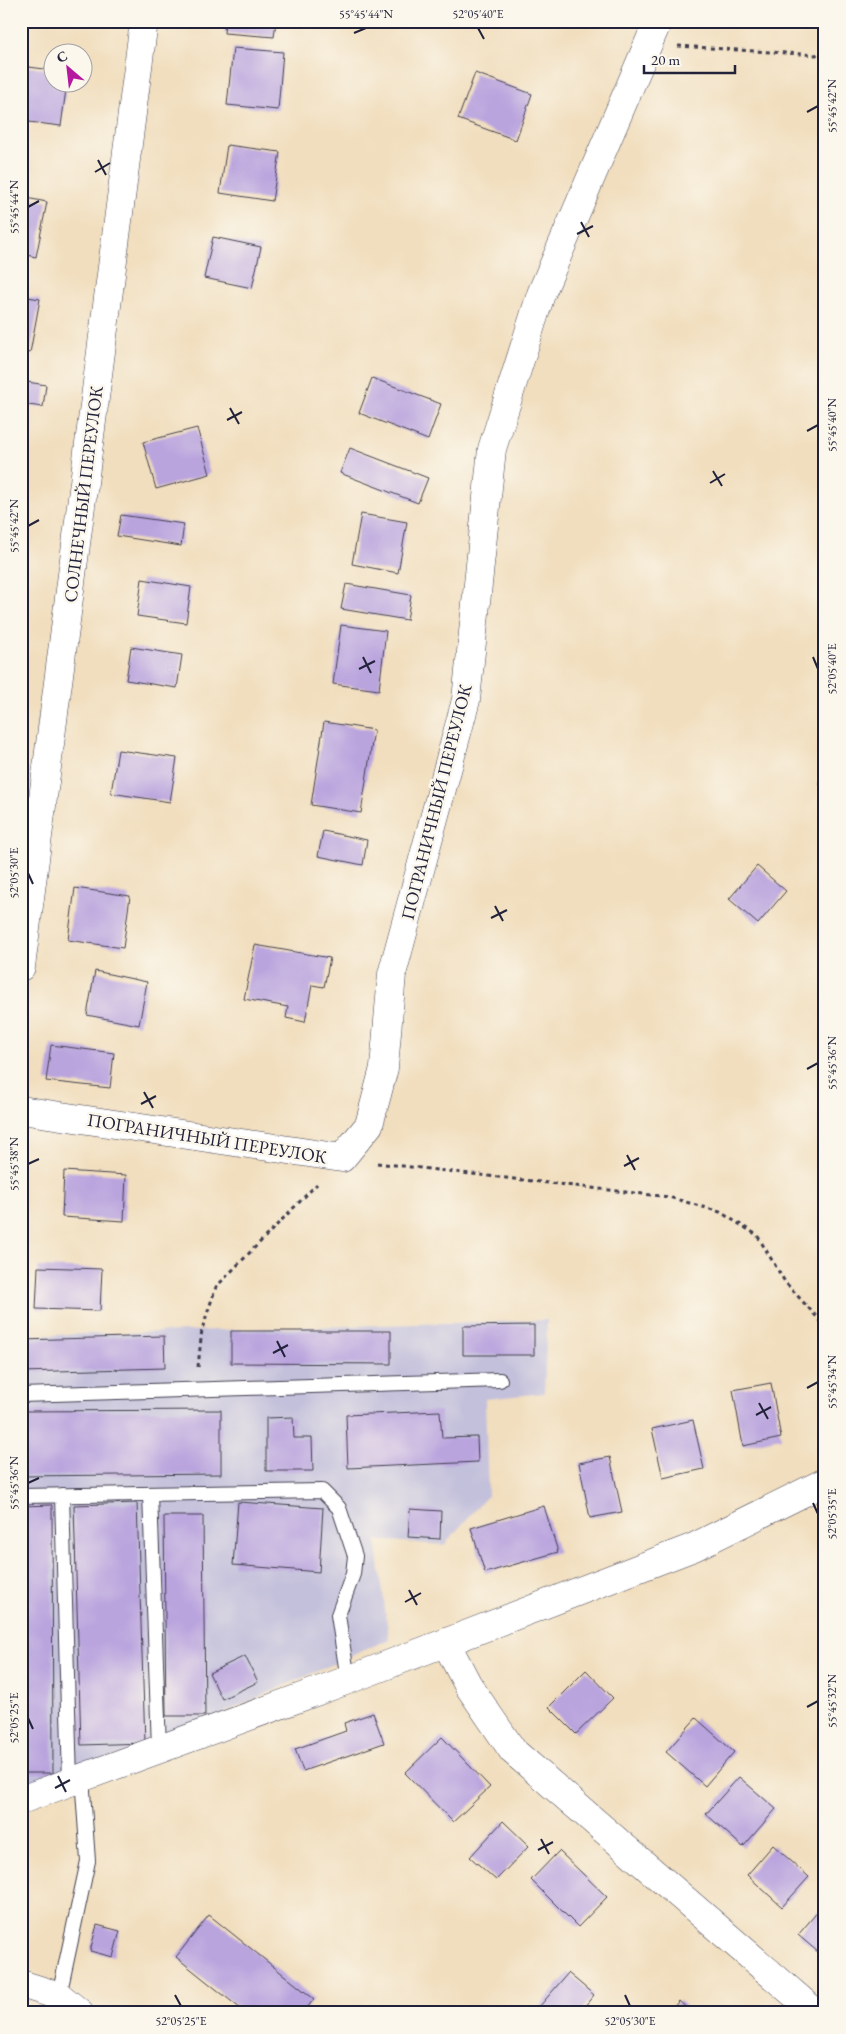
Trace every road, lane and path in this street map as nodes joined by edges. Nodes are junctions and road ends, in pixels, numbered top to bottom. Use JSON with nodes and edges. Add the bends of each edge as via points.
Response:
{"nodes":[{"id":1,"x":144,"y":21,"type":"edge"},
{"id":2,"x":653,"y":33,"type":"edge"},
{"id":3,"x":825,"y":48,"type":"edge"},
{"id":4,"x":21,"y":967,"type":"edge"},
{"id":5,"x":21,"y":1110,"type":"edge"},
{"id":6,"x":342,"y":1158,"type":"junction"},
{"id":7,"x":825,"y":1326,"type":"edge"},
{"id":8,"x":500,"y":1380,"type":"dead end"},
{"id":9,"x":196,"y":1389,"type":"junction"},
{"id":10,"x":21,"y":1395,"type":"edge"},
{"id":11,"x":825,"y":1482,"type":"edge"},
{"id":12,"x":150,"y":1494,"type":"junction"},
{"id":13,"x":62,"y":1495,"type":"junction"},
{"id":14,"x":21,"y":1496,"type":"edge"},
{"id":15,"x":446,"y":1643,"type":"junction"},
{"id":16,"x":348,"y":1680,"type":"junction"},
{"id":17,"x":159,"y":1748,"type":"junction"},
{"id":18,"x":76,"y":1779,"type":"junction"},
{"id":19,"x":21,"y":1800,"type":"edge"},
{"id":20,"x":21,"y":1984,"type":"edge"},
{"id":21,"x":58,"y":1996,"type":"junction"},
{"id":22,"x":80,"y":2013,"type":"edge"},
{"id":23,"x":816,"y":2013,"type":"edge"}],
"edges":[{"from":1,"to":4,"type":"street","name":"СОЛНЕЧНЫЙ ПЕРЕУЛОК"},
{"from":2,"to":3,"type":"path","via":[[816,54]]},
{"from":2,"to":6,"type":"street","name":"ПОГРАНИЧНЫЙ ПЕРЕУЛОК","via":[[541,294],[492,449],[466,700],[392,974],[382,1077],[368,1125]]},
{"from":5,"to":6,"type":"street","name":"ПОГРАНИЧНЫЙ ПЕРЕУЛОК"},
{"from":6,"to":7,"type":"path","via":[[669,1197],[720,1212],[757,1235],[785,1282]]},
{"from":6,"to":9,"type":"path","via":[[216,1287],[202,1329]]},
{"from":8,"to":9,"type":"lane"},
{"from":9,"to":10,"type":"lane"},
{"from":11,"to":15,"type":"street","via":[[694,1548]]},
{"from":12,"to":13,"type":"lane"},
{"from":12,"to":16,"type":"lane","via":[[322,1492],[339,1508],[355,1556],[353,1574],[338,1615]]},
{"from":12,"to":17,"type":"lane"},
{"from":13,"to":14,"type":"lane"},
{"from":13,"to":18,"type":"lane"},
{"from":15,"to":16,"type":"street"},
{"from":15,"to":23,"type":"street","via":[[468,1685],[513,1751]]},
{"from":16,"to":17,"type":"street"},
{"from":17,"to":18,"type":"street"},
{"from":18,"to":19,"type":"street"},
{"from":18,"to":21,"type":"lane","via":[[88,1861]]},
{"from":20,"to":21,"type":"street"},
{"from":21,"to":22,"type":"street"}]}
